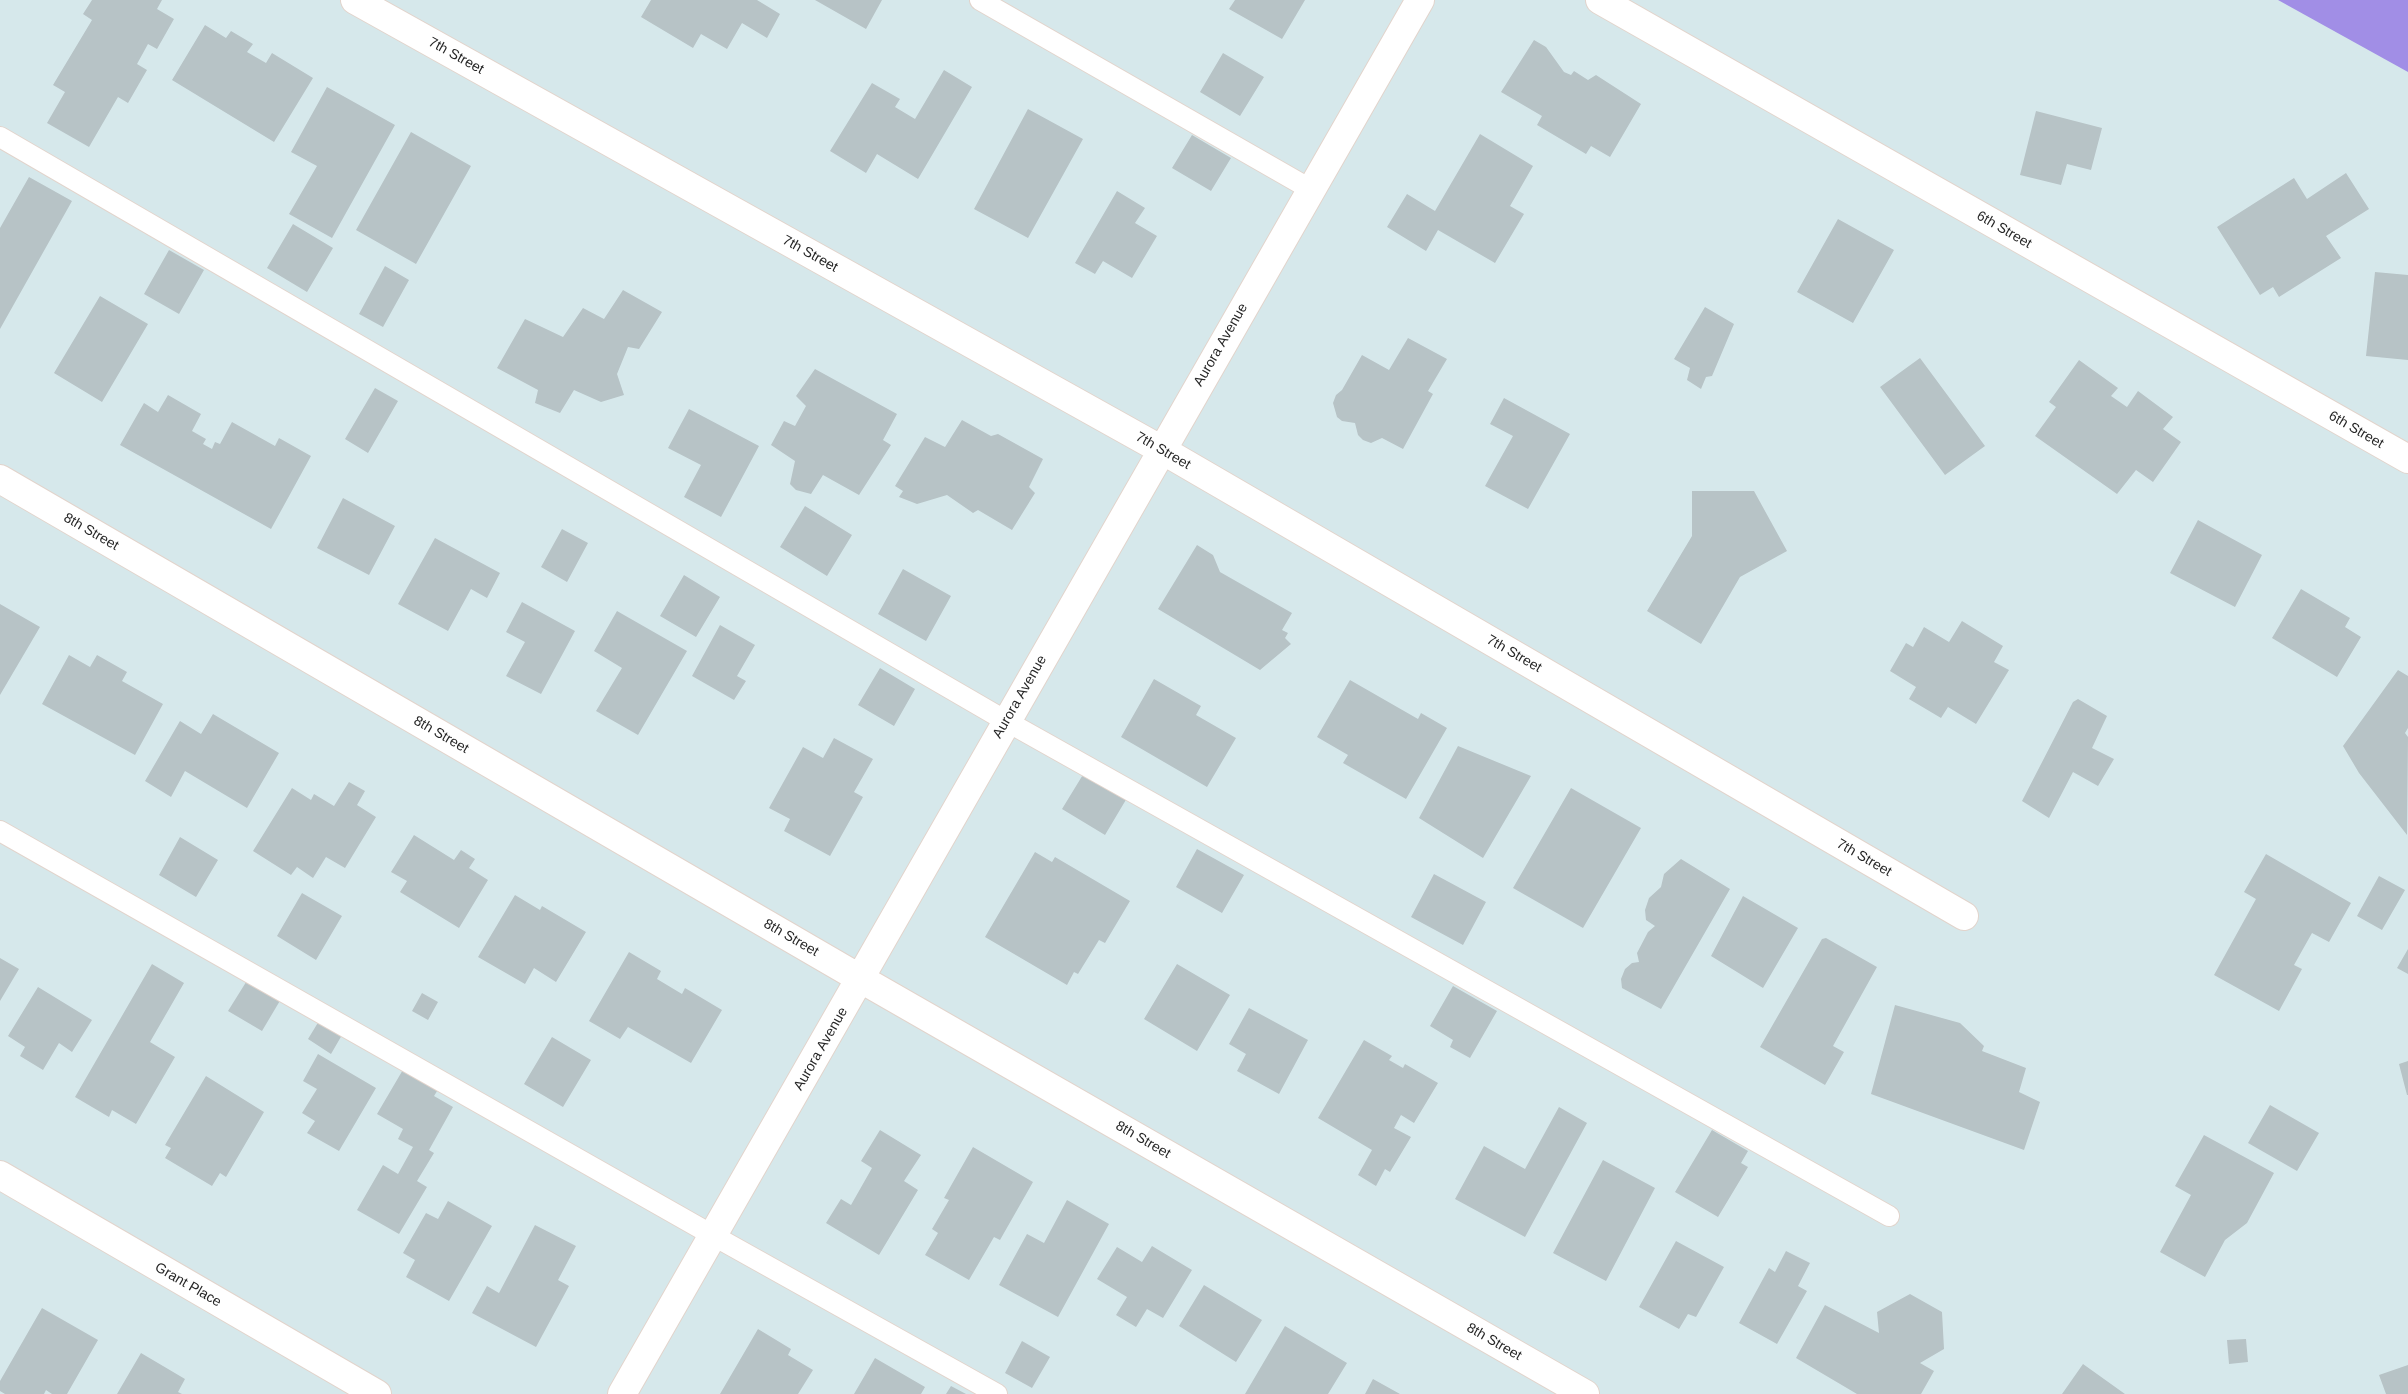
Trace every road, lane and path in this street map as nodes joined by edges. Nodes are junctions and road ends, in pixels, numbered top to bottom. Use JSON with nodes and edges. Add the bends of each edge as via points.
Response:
{"nodes":[{"id":1,"x":355,"y":0,"type":"edge"},
{"id":2,"x":980,"y":0,"type":"edge"},
{"id":3,"x":1420,"y":0,"type":"edge"},
{"id":4,"x":1600,"y":0,"type":"edge"},
{"id":5,"x":0,"y":138,"type":"edge"},
{"id":6,"x":1310,"y":189,"type":"junction"},
{"id":7,"x":1162,"y":450,"type":"junction"},
{"id":8,"x":2408,"y":459,"type":"edge"},
{"id":9,"x":0,"y":479,"type":"edge"},
{"id":10,"x":1006,"y":721,"type":"junction"},
{"id":11,"x":0,"y":831,"type":"edge"},
{"id":12,"x":1964,"y":916,"type":"dead end"},
{"id":13,"x":861,"y":979,"type":"junction"},
{"id":14,"x":0,"y":1175,"type":"edge"},
{"id":15,"x":1889,"y":1216,"type":"dead end"},
{"id":16,"x":714,"y":1236,"type":"junction"},
{"id":17,"x":377,"y":1394,"type":"edge"},
{"id":18,"x":622,"y":1394,"type":"edge"},
{"id":19,"x":997,"y":1394,"type":"edge"},
{"id":20,"x":1585,"y":1394,"type":"edge"}],
"edges":[{"from":1,"to":7,"type":"street","name":"7th Street"},
{"from":2,"to":6,"type":"lane"},
{"from":3,"to":6,"type":"street","name":"Aurora Avenue"},
{"from":4,"to":8,"type":"street","name":"6th Street"},
{"from":5,"to":10,"type":"lane"},
{"from":6,"to":7,"type":"street","name":"Aurora Avenue"},
{"from":7,"to":10,"type":"street","name":"Aurora Avenue"},
{"from":7,"to":12,"type":"street","name":"7th Street"},
{"from":9,"to":13,"type":"street","name":"8th Street"},
{"from":10,"to":13,"type":"street","name":"Aurora Avenue"},
{"from":10,"to":15,"type":"lane"},
{"from":11,"to":16,"type":"lane"},
{"from":13,"to":16,"type":"street","name":"Aurora Avenue"},
{"from":13,"to":20,"type":"street","name":"8th Street"},
{"from":14,"to":17,"type":"street","name":"Grant Place"},
{"from":16,"to":18,"type":"street","name":"Aurora Avenue"},
{"from":16,"to":19,"type":"lane"}]}
